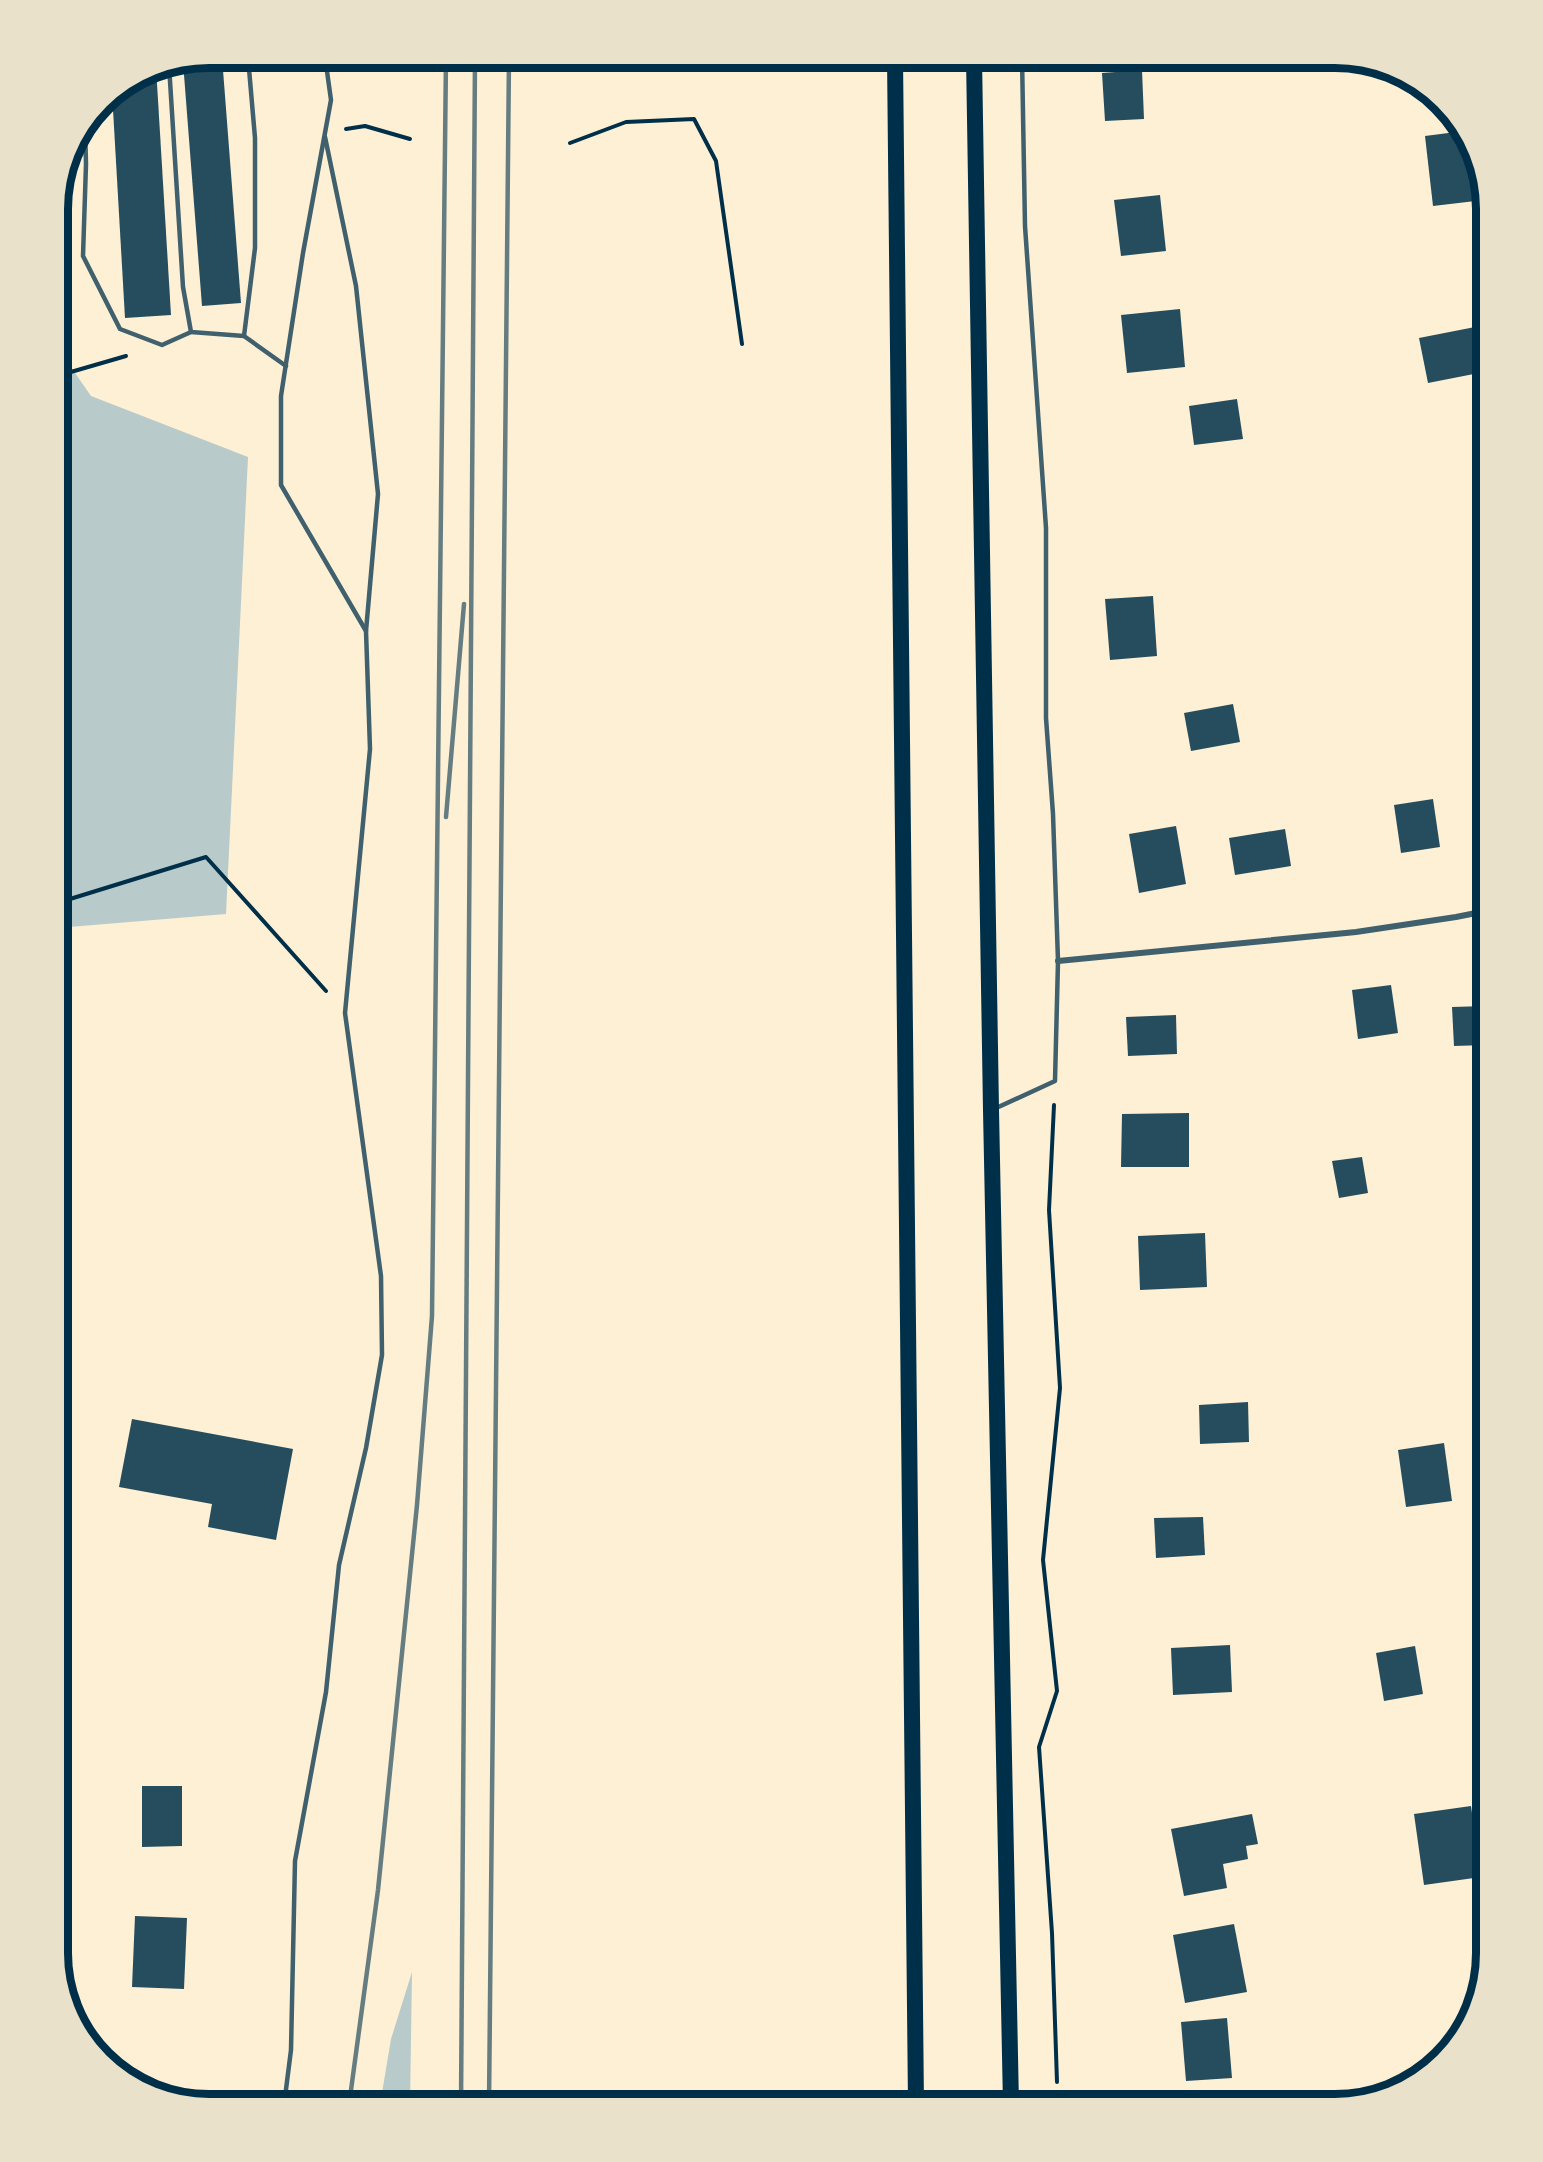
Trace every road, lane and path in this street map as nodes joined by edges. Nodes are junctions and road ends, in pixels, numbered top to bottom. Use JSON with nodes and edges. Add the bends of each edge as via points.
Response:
{"nodes":[{"id":1,"x":249,"y":67,"type":"edge"},
{"id":2,"x":326,"y":67,"type":"edge"},
{"id":3,"x":895,"y":68,"type":"edge"},
{"id":4,"x":974,"y":68,"type":"edge"},
{"id":5,"x":1022,"y":68,"type":"edge"},
{"id":6,"x":169,"y":73,"type":"edge"},
{"id":7,"x":325,"y":133,"type":"junction"},
{"id":8,"x":85,"y":140,"type":"edge"},
{"id":9,"x":410,"y":140,"type":"dead end"},
{"id":10,"x":570,"y":143,"type":"dead end"},
{"id":11,"x":191,"y":332,"type":"junction"},
{"id":12,"x":244,"y":336,"type":"junction"},
{"id":13,"x":742,"y":344,"type":"dead end"},
{"id":14,"x":162,"y":345,"type":"junction"},
{"id":15,"x":286,"y":366,"type":"junction"},
{"id":16,"x":68,"y":373,"type":"edge"},
{"id":17,"x":366,"y":631,"type":"junction"},
{"id":18,"x":68,"y":900,"type":"edge"},
{"id":19,"x":1476,"y":913,"type":"edge"},
{"id":20,"x":1058,"y":961,"type":"junction"},
{"id":21,"x":345,"y":1013,"type":"junction"},
{"id":22,"x":1055,"y":1081,"type":"junction"},
{"id":23,"x":992,"y":1110,"type":"junction"},
{"id":24,"x":285,"y":2094,"type":"edge"},
{"id":25,"x":916,"y":2094,"type":"edge"},
{"id":26,"x":1011,"y":2094,"type":"edge"},
{"id":27,"x":1058,"y":2094,"type":"edge"}],
"edges":[{"from":1,"to":12,"type":"lane","via":[[255,138],[255,237]]},
{"from":2,"to":7,"type":"lane","via":[[331,100]]},
{"from":3,"to":25,"type":"highway"},
{"from":4,"to":23,"type":"highway"},
{"from":5,"to":20,"type":"lane","via":[[1025,226],[1046,528],[1046,718]]},
{"from":6,"to":11,"type":"lane","via":[[183,287]]},
{"from":7,"to":9,"type":"path","via":[[365,126]]},
{"from":7,"to":15,"type":"lane"},
{"from":7,"to":17,"type":"lane","via":[[356,286],[378,494]]},
{"from":8,"to":14,"type":"lane","via":[[83,256],[120,329]]},
{"from":10,"to":13,"type":"path","via":[[626,122],[694,119],[716,161]]},
{"from":11,"to":12,"type":"lane"},
{"from":11,"to":14,"type":"lane"},
{"from":12,"to":15,"type":"lane"},
{"from":14,"to":16,"type":"path"},
{"from":15,"to":17,"type":"lane","via":[[281,396],[281,485]]},
{"from":17,"to":21,"type":"lane","via":[[370,749]]},
{"from":18,"to":21,"type":"path","via":[[206,857]]},
{"from":19,"to":20,"type":"street","via":[[1356,932]]},
{"from":20,"to":22,"type":"lane"},
{"from":21,"to":24,"type":"lane","via":[[381,1276],[382,1355],[339,1565],[326,1692],[295,1861],[291,2050]]},
{"from":22,"to":23,"type":"lane"},
{"from":22,"to":27,"type":"path","via":[[1049,1210],[1060,1388],[1043,1560],[1057,1691],[1039,1747]]},
{"from":23,"to":26,"type":"highway"}]}
